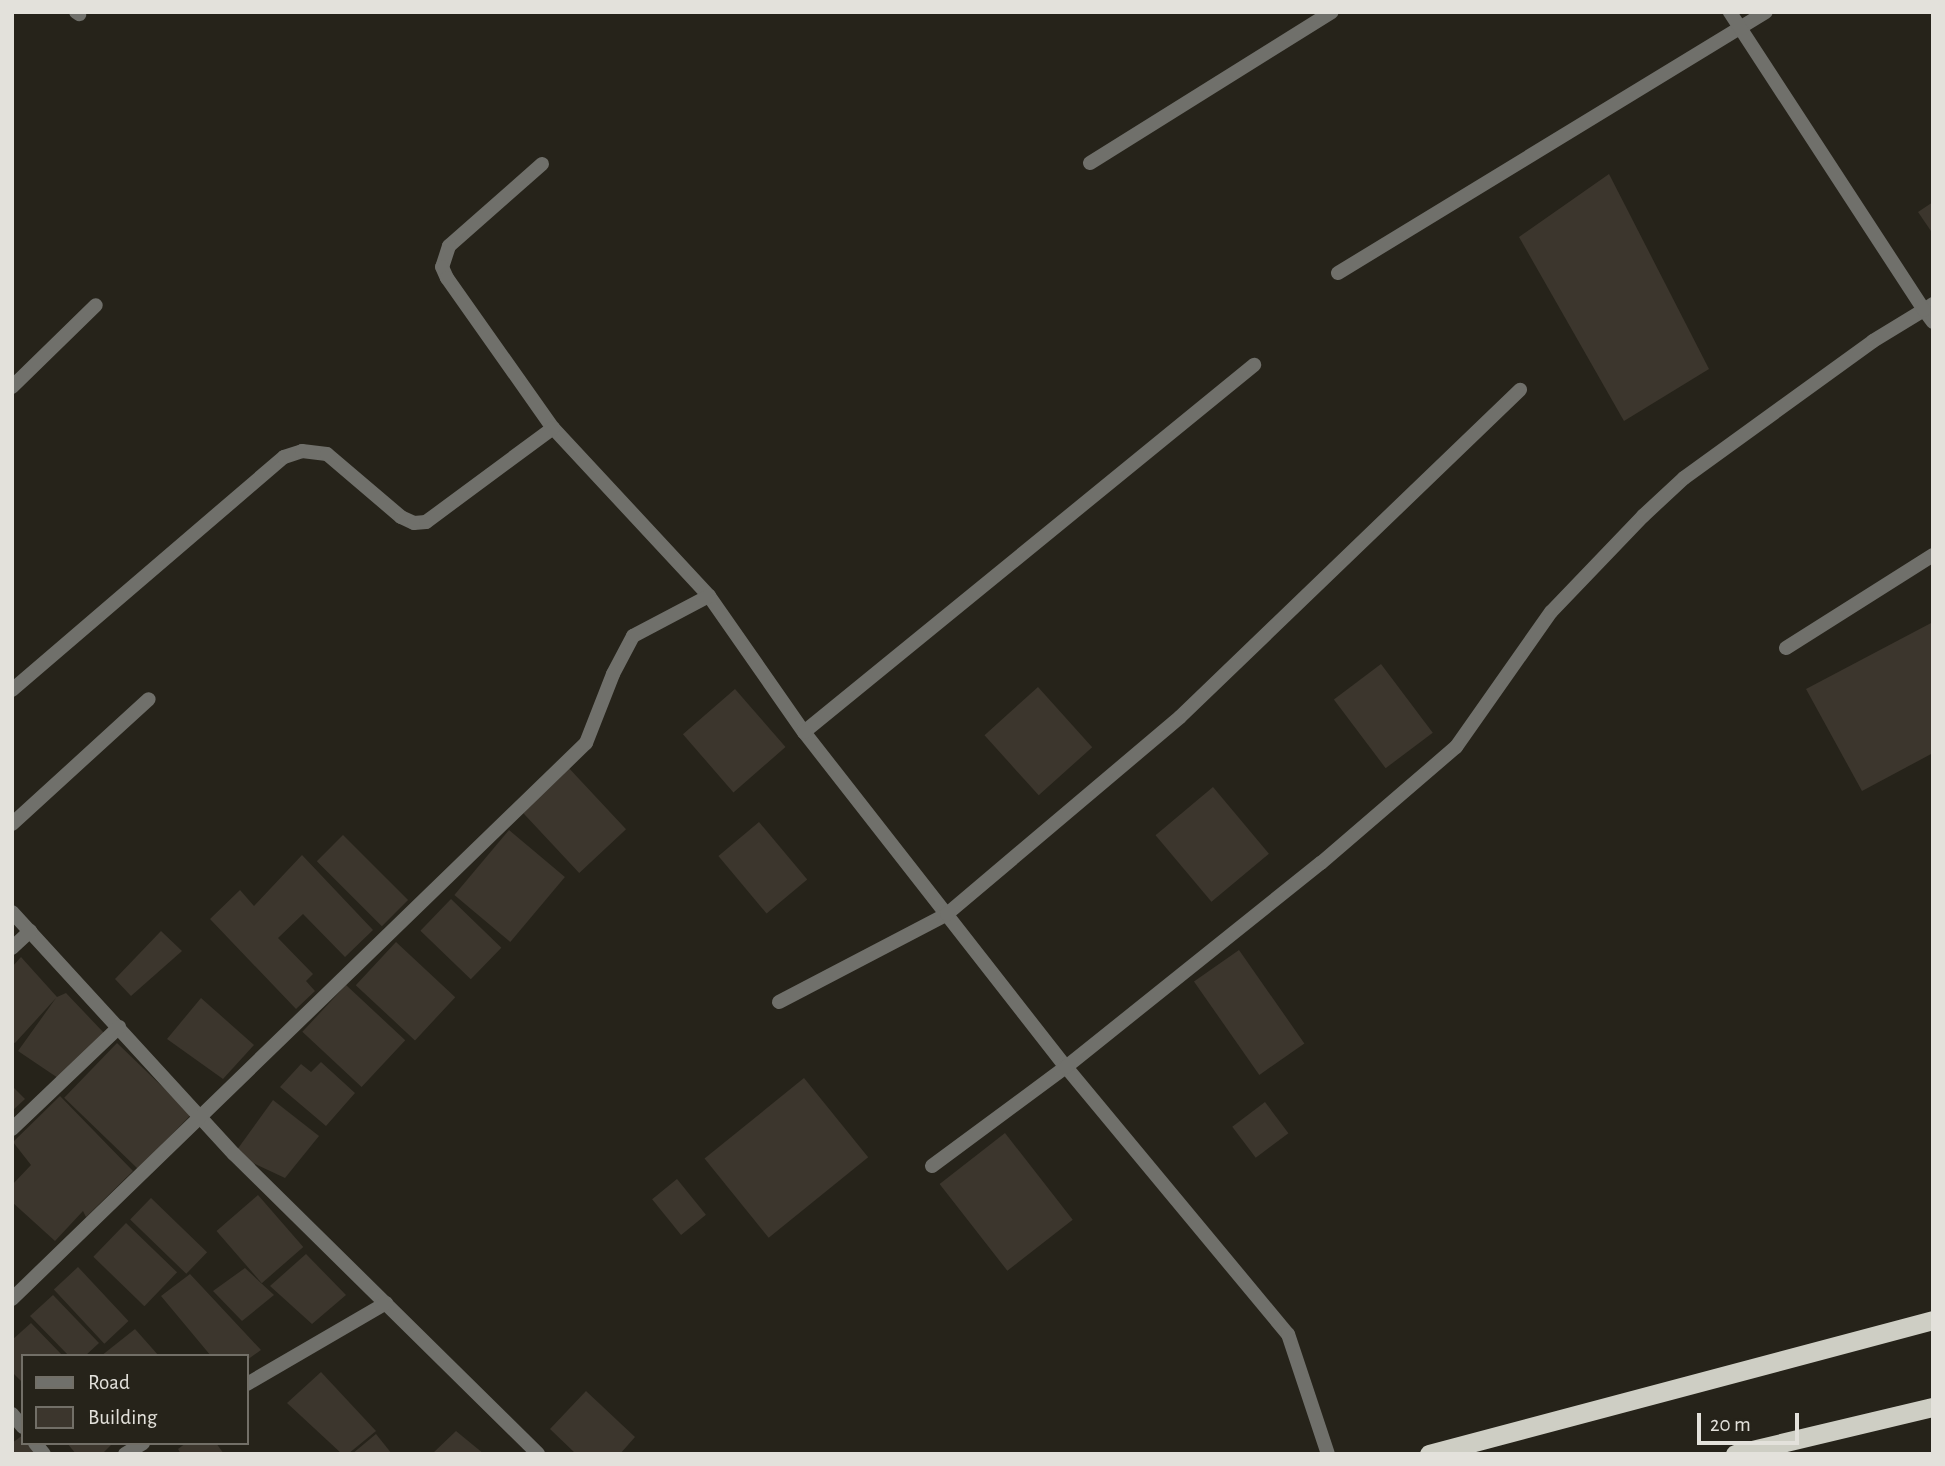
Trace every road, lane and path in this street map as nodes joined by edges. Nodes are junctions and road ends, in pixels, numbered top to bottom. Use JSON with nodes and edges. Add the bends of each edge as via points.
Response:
{"nodes":[{"id":1,"x":1332,"y":12,"type":"edge"},
{"id":2,"x":1730,"y":12,"type":"edge"},
{"id":3,"x":1766,"y":12,"type":"edge"},
{"id":4,"x":1740,"y":28,"type":"junction"},
{"id":5,"x":1090,"y":163,"type":"dead end"},
{"id":6,"x":542,"y":164,"type":"dead end"},
{"id":7,"x":1338,"y":273,"type":"dead end"},
{"id":8,"x":96,"y":305,"type":"dead end"},
{"id":9,"x":1930,"y":312,"type":"edge"},
{"id":10,"x":1254,"y":365,"type":"dead end"},
{"id":11,"x":15,"y":378,"type":"edge"},
{"id":12,"x":1520,"y":390,"type":"dead end"},
{"id":13,"x":553,"y":428,"type":"junction"},
{"id":14,"x":1933,"y":555,"type":"edge"},
{"id":15,"x":709,"y":596,"type":"junction"},
{"id":16,"x":1786,"y":648,"type":"dead end"},
{"id":17,"x":12,"y":690,"type":"edge"},
{"id":18,"x":149,"y":699,"type":"dead end"},
{"id":19,"x":804,"y":732,"type":"junction"},
{"id":20,"x":12,"y":824,"type":"edge"},
{"id":21,"x":12,"y":912,"type":"edge"},
{"id":22,"x":947,"y":914,"type":"junction"},
{"id":23,"x":30,"y":931,"type":"junction"},
{"id":24,"x":12,"y":948,"type":"edge"},
{"id":25,"x":779,"y":1002,"type":"dead end"},
{"id":26,"x":119,"y":1027,"type":"junction"},
{"id":27,"x":1066,"y":1067,"type":"junction"},
{"id":28,"x":201,"y":1116,"type":"junction"},
{"id":29,"x":12,"y":1129,"type":"edge"},
{"id":30,"x":932,"y":1166,"type":"dead end"},
{"id":31,"x":12,"y":1299,"type":"edge"},
{"id":32,"x":386,"y":1303,"type":"junction"},
{"id":33,"x":1933,"y":1320,"type":"edge"},
{"id":34,"x":248,"y":1383,"type":"edge"},
{"id":35,"x":1933,"y":1407,"type":"edge"},
{"id":36,"x":141,"y":1445,"type":"edge"},
{"id":37,"x":125,"y":1454,"type":"edge"},
{"id":38,"x":538,"y":1454,"type":"edge"},
{"id":39,"x":1328,"y":1454,"type":"edge"},
{"id":40,"x":1429,"y":1454,"type":"edge"},
{"id":41,"x":1735,"y":1454,"type":"edge"}],
"edges":[{"from":1,"to":5,"type":"street"},
{"from":2,"to":4,"type":"street"},
{"from":3,"to":4,"type":"street"},
{"from":4,"to":7,"type":"street"},
{"from":4,"to":9,"type":"street"},
{"from":6,"to":13,"type":"street","via":[[449,246],[442,267]]},
{"from":8,"to":11,"type":"street"},
{"from":9,"to":27,"type":"street","via":[[1873,341],[1684,478],[1551,612],[1456,747],[1321,863]]},
{"from":10,"to":19,"type":"street"},
{"from":12,"to":22,"type":"street","via":[[1180,717]]},
{"from":13,"to":15,"type":"street"},
{"from":13,"to":17,"type":"street","via":[[426,522],[401,517],[327,454],[302,452],[284,457]]},
{"from":14,"to":16,"type":"street"},
{"from":15,"to":19,"type":"street"},
{"from":15,"to":28,"type":"street","via":[[634,636],[613,674],[586,743]]},
{"from":18,"to":20,"type":"street"},
{"from":19,"to":22,"type":"street"},
{"from":21,"to":23,"type":"street"},
{"from":22,"to":25,"type":"street"},
{"from":22,"to":27,"type":"street"},
{"from":23,"to":24,"type":"street"},
{"from":23,"to":26,"type":"street"},
{"from":26,"to":28,"type":"street"},
{"from":26,"to":29,"type":"street"},
{"from":27,"to":30,"type":"street"},
{"from":27,"to":39,"type":"street","via":[[1288,1334]]},
{"from":28,"to":31,"type":"street"},
{"from":28,"to":32,"type":"street"},
{"from":32,"to":34,"type":"street"},
{"from":32,"to":38,"type":"street"},
{"from":33,"to":40,"type":"highway"},
{"from":35,"to":41,"type":"highway"},
{"from":36,"to":37,"type":"street"}]}
